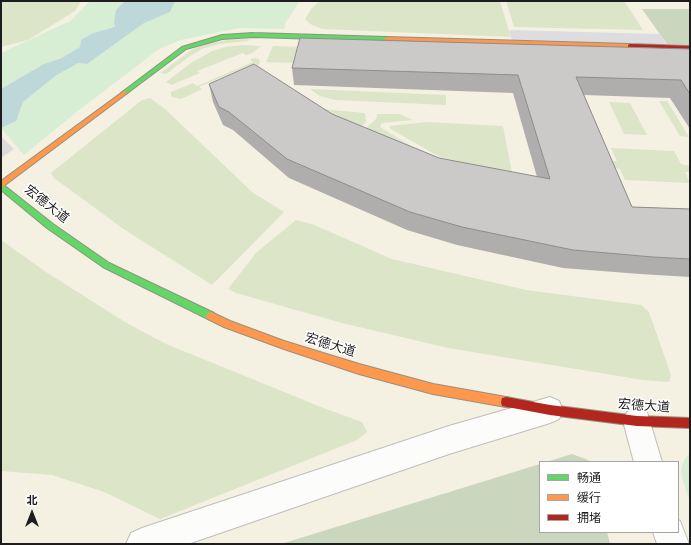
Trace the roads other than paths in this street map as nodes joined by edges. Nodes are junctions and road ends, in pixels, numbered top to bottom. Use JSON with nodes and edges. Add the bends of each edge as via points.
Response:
{"nodes":[{"id":1,"x":690,"y":48,"type":"edge"},
{"id":2,"x":1,"y":186,"type":"edge"},
{"id":3,"x":550,"y":410,"type":"junction"},
{"id":4,"x":637,"y":421,"type":"junction"},
{"id":5,"x":690,"y":423,"type":"edge"},
{"id":6,"x":648,"y":461,"type":"edge"},
{"id":7,"x":669,"y":533,"type":"edge"},
{"id":8,"x":142,"y":544,"type":"edge"},
{"id":9,"x":673,"y":544,"type":"edge"}],
"edges":[{"from":1,"to":2,"type":"street","via":[[259,35],[222,37],[184,48]]},
{"from":2,"to":3,"type":"street","name":"宏德大道","via":[[50,226],[106,265],[226,324],[322,357],[433,389]]},
{"from":3,"to":4,"type":"street","name":"宏德大道"},
{"from":3,"to":8,"type":"street","via":[[449,440]]},
{"from":4,"to":5,"type":"street","name":"宏德大道"},
{"from":4,"to":6,"type":"street"},
{"from":7,"to":9,"type":"street"}]}
